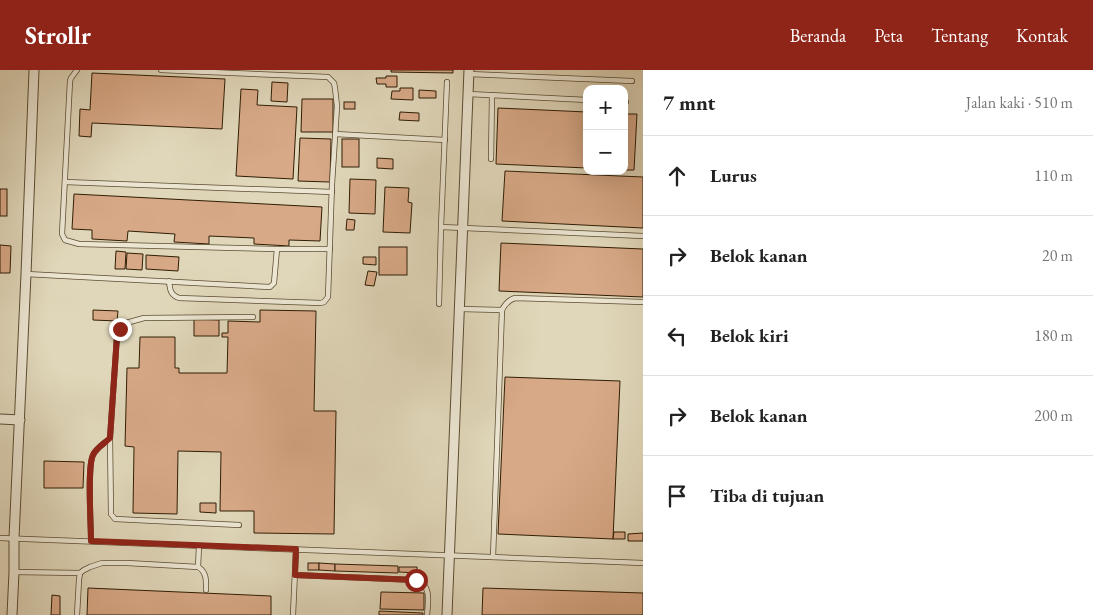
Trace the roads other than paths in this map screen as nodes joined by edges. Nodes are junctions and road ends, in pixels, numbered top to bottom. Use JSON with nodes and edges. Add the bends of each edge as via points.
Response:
{"nodes":[{"id":1,"x":34,"y":70,"type":"edge"},
{"id":2,"x":77,"y":70,"type":"edge"},
{"id":3,"x":161,"y":70,"type":"edge"},
{"id":4,"x":469,"y":72,"type":"edge"},
{"id":5,"x":495,"y":72,"type":"edge"},
{"id":6,"x":632,"y":81,"type":"dead end"},
{"id":7,"x":446,"y":82,"type":"dead end"},
{"id":8,"x":468,"y":94,"type":"junction"},
{"id":9,"x":492,"y":95,"type":"junction"},
{"id":10,"x":583,"y":100,"type":"edge"},
{"id":11,"x":336,"y":134,"type":"junction"},
{"id":12,"x":445,"y":140,"type":"junction"},
{"id":13,"x":491,"y":159,"type":"dead end"},
{"id":14,"x":65,"y":182,"type":"junction"},
{"id":15,"x":332,"y":192,"type":"junction"},
{"id":16,"x":442,"y":227,"type":"junction"},
{"id":17,"x":463,"y":229,"type":"junction"},
{"id":18,"x":643,"y":236,"type":"edge"},
{"id":19,"x":277,"y":249,"type":"junction"},
{"id":20,"x":330,"y":249,"type":"junction"},
{"id":21,"x":26,"y":274,"type":"junction"},
{"id":22,"x":169,"y":281,"type":"junction"},
{"id":23,"x":643,"y":302,"type":"edge"},
{"id":24,"x":440,"y":304,"type":"dead end"},
{"id":25,"x":460,"y":309,"type":"junction"},
{"id":26,"x":502,"y":310,"type":"junction"},
{"id":27,"x":253,"y":317,"type":"dead end"},
{"id":28,"x":0,"y":419,"type":"edge"},
{"id":29,"x":20,"y":420,"type":"junction"},
{"id":30,"x":110,"y":438,"type":"junction"},
{"id":31,"x":239,"y":525,"type":"dead end"},
{"id":32,"x":0,"y":538,"type":"edge"},
{"id":33,"x":14,"y":538,"type":"junction"},
{"id":34,"x":91,"y":541,"type":"junction"},
{"id":35,"x":199,"y":546,"type":"junction"},
{"id":36,"x":296,"y":549,"type":"junction"},
{"id":37,"x":450,"y":556,"type":"junction"},
{"id":38,"x":493,"y":557,"type":"junction"},
{"id":39,"x":643,"y":563,"type":"edge"},
{"id":40,"x":198,"y":567,"type":"junction"},
{"id":41,"x":14,"y":572,"type":"junction"},
{"id":42,"x":80,"y":573,"type":"junction"},
{"id":43,"x":295,"y":575,"type":"junction"},
{"id":44,"x":206,"y":590,"type":"dead end"},
{"id":45,"x":12,"y":615,"type":"edge"},
{"id":46,"x":77,"y":615,"type":"edge"},
{"id":47,"x":293,"y":615,"type":"edge"},
{"id":48,"x":427,"y":615,"type":"edge"},
{"id":49,"x":447,"y":615,"type":"edge"}],
"edges":[{"from":1,"to":21,"type":"street"},
{"from":2,"to":14,"type":"lane","via":[[70,81]]},
{"from":3,"to":11,"type":"lane","via":[[328,78],[336,88]]},
{"from":4,"to":5,"type":"lane"},
{"from":4,"to":8,"type":"street"},
{"from":5,"to":6,"type":"lane"},
{"from":7,"to":12,"type":"lane"},
{"from":8,"to":9,"type":"lane"},
{"from":8,"to":17,"type":"street"},
{"from":9,"to":10,"type":"lane"},
{"from":9,"to":13,"type":"lane"},
{"from":11,"to":12,"type":"lane"},
{"from":11,"to":15,"type":"lane"},
{"from":12,"to":16,"type":"lane"},
{"from":14,"to":15,"type":"lane"},
{"from":14,"to":19,"type":"lane","via":[[62,234],[68,242]]},
{"from":15,"to":20,"type":"lane"},
{"from":16,"to":17,"type":"lane"},
{"from":16,"to":24,"type":"lane"},
{"from":17,"to":18,"type":"lane"},
{"from":17,"to":25,"type":"street"},
{"from":19,"to":20,"type":"lane"},
{"from":19,"to":22,"type":"lane","via":[[274,283],[270,287]]},
{"from":20,"to":22,"type":"lane","via":[[328,297],[321,303],[179,298],[171,292]]},
{"from":21,"to":22,"type":"lane"},
{"from":21,"to":29,"type":"street"},
{"from":23,"to":26,"type":"lane","via":[[515,298],[508,300]]},
{"from":25,"to":26,"type":"lane"},
{"from":25,"to":37,"type":"street"},
{"from":26,"to":38,"type":"lane"},
{"from":27,"to":30,"type":"lane","via":[[144,318],[126,323],[117,336]]},
{"from":28,"to":29,"type":"street"},
{"from":29,"to":33,"type":"street"},
{"from":30,"to":31,"type":"lane","via":[[111,514],[115,519]]},
{"from":30,"to":34,"type":"lane","via":[[96,450],[92,459]]},
{"from":32,"to":33,"type":"lane"},
{"from":33,"to":34,"type":"lane"},
{"from":33,"to":41,"type":"street"},
{"from":34,"to":35,"type":"lane"},
{"from":35,"to":36,"type":"lane"},
{"from":35,"to":40,"type":"lane"},
{"from":36,"to":37,"type":"lane"},
{"from":36,"to":43,"type":"lane"},
{"from":37,"to":38,"type":"lane"},
{"from":37,"to":49,"type":"street"},
{"from":38,"to":39,"type":"lane"},
{"from":40,"to":42,"type":"lane","via":[[102,563]]},
{"from":40,"to":44,"type":"lane","via":[[206,574]]},
{"from":41,"to":42,"type":"lane"},
{"from":41,"to":45,"type":"street"},
{"from":42,"to":46,"type":"lane"},
{"from":43,"to":47,"type":"lane"},
{"from":43,"to":48,"type":"lane","via":[[416,580],[423,583],[428,593]]}]}
